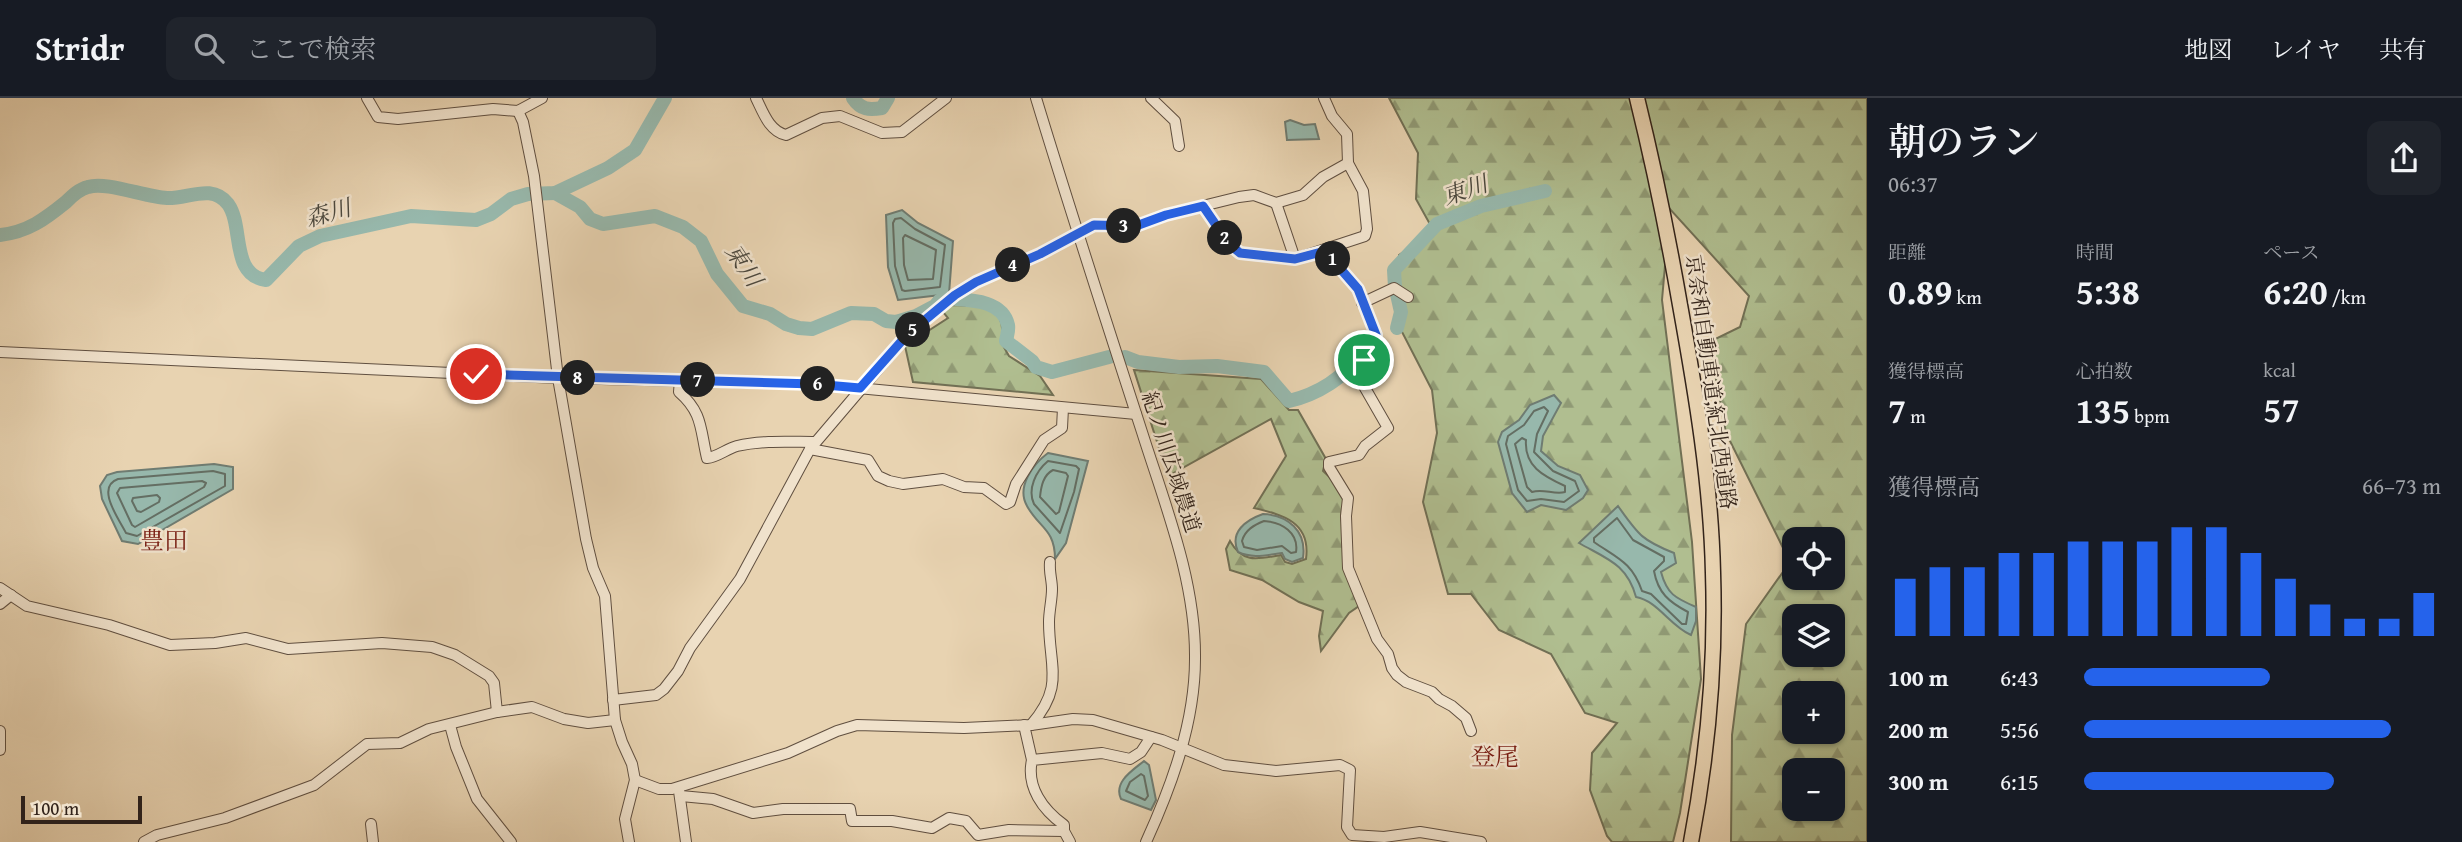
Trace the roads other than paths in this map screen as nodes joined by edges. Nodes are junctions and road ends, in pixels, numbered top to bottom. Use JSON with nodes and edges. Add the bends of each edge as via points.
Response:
{"nodes":[{"id":1,"x":367,"y":98,"type":"edge"},
{"id":2,"x":542,"y":98,"type":"edge"},
{"id":3,"x":757,"y":98,"type":"edge"},
{"id":4,"x":946,"y":98,"type":"edge"},
{"id":5,"x":1036,"y":98,"type":"edge"},
{"id":6,"x":1151,"y":98,"type":"edge"},
{"id":7,"x":1324,"y":98,"type":"edge"},
{"id":8,"x":1637,"y":98,"type":"edge"},
{"id":9,"x":518,"y":111,"type":"junction"},
{"id":10,"x":1180,"y":146,"type":"dead end"},
{"id":11,"x":1348,"y":163,"type":"junction"},
{"id":12,"x":1276,"y":203,"type":"junction"},
{"id":13,"x":1203,"y":206,"type":"junction"},
{"id":14,"x":1077,"y":233,"type":"junction"},
{"id":15,"x":1325,"y":251,"type":"junction"},
{"id":16,"x":1295,"y":259,"type":"junction"},
{"id":17,"x":1408,"y":297,"type":"dead end"},
{"id":18,"x":1362,"y":303,"type":"junction"},
{"id":19,"x":0,"y":352,"type":"edge"},
{"id":20,"x":558,"y":378,"type":"junction"},
{"id":21,"x":680,"y":380,"type":"junction"},
{"id":22,"x":860,"y":388,"type":"junction"},
{"id":23,"x":1063,"y":408,"type":"junction"},
{"id":24,"x":1136,"y":415,"type":"junction"},
{"id":25,"x":813,"y":445,"type":"junction"},
{"id":26,"x":1050,"y":562,"type":"dead end"},
{"id":27,"x":0,"y":588,"type":"edge"},
{"id":28,"x":11,"y":594,"type":"junction"},
{"id":29,"x":0,"y":604,"type":"edge"},
{"id":30,"x":613,"y":700,"type":"junction"},
{"id":31,"x":497,"y":712,"type":"junction"},
{"id":32,"x":615,"y":720,"type":"junction"},
{"id":33,"x":450,"y":724,"type":"junction"},
{"id":34,"x":1028,"y":725,"type":"junction"},
{"id":35,"x":0,"y":731,"type":"edge"},
{"id":36,"x":1471,"y":731,"type":"dead end"},
{"id":37,"x":1151,"y":737,"type":"junction"},
{"id":38,"x":1181,"y":748,"type":"junction"},
{"id":39,"x":0,"y":750,"type":"edge"},
{"id":40,"x":1032,"y":760,"type":"junction"},
{"id":41,"x":635,"y":780,"type":"junction"},
{"id":42,"x":680,"y":792,"type":"junction"},
{"id":43,"x":371,"y":824,"type":"dead end"},
{"id":44,"x":1064,"y":831,"type":"junction"},
{"id":45,"x":626,"y":840,"type":"edge"},
{"id":46,"x":144,"y":842,"type":"edge"},
{"id":47,"x":373,"y":842,"type":"edge"},
{"id":48,"x":511,"y":842,"type":"edge"},
{"id":49,"x":686,"y":842,"type":"edge"},
{"id":50,"x":1070,"y":842,"type":"edge"},
{"id":51,"x":1146,"y":842,"type":"edge"},
{"id":52,"x":1480,"y":842,"type":"edge"},
{"id":53,"x":1691,"y":842,"type":"edge"}],
"edges":[{"from":1,"to":9,"type":"street","via":[[378,117],[398,119]]},
{"from":2,"to":9,"type":"street"},
{"from":3,"to":4,"type":"street","via":[[770,124],[786,135],[822,118],[840,116],[881,133],[902,132]]},
{"from":5,"to":14,"type":"street","name":"紀ノ川広域農道"},
{"from":6,"to":10,"type":"street","via":[[1175,121]]},
{"from":7,"to":11,"type":"street","via":[[1347,134]]},
{"from":8,"to":53,"type":"highway","name":"京奈和自動車道;紀北西道路","via":[[1666,228],[1701,426],[1709,500],[1713,644],[1709,718]]},
{"from":9,"to":20,"type":"street","via":[[526,136]]},
{"from":11,"to":12,"type":"street","via":[[1303,195]]},
{"from":11,"to":15,"type":"street","via":[[1363,191],[1367,233]]},
{"from":12,"to":13,"type":"street","via":[[1254,195]]},
{"from":12,"to":16,"type":"street"},
{"from":13,"to":14,"type":"street","via":[[1145,224],[1094,225]]},
{"from":13,"to":16,"type":"street","via":[[1236,251]]},
{"from":14,"to":22,"type":"street","via":[[955,295],[907,335]]},
{"from":14,"to":24,"type":"street","name":"紀ノ川広域農道"},
{"from":15,"to":16,"type":"street"},
{"from":15,"to":18,"type":"street","via":[[1354,283]]},
{"from":17,"to":18,"type":"street","via":[[1394,288]]},
{"from":18,"to":36,"type":"street","via":[[1378,342],[1357,367],[1357,374],[1388,428],[1359,455],[1329,462],[1348,498],[1349,568],[1396,675],[1452,706],[1466,718]]},
{"from":19,"to":20,"type":"street"},
{"from":20,"to":21,"type":"street"},
{"from":20,"to":30,"type":"street","via":[[586,538],[605,596]]},
{"from":21,"to":22,"type":"street"},
{"from":21,"to":25,"type":"street","via":[[679,392],[690,401],[701,423],[707,458],[758,443]]},
{"from":22,"to":23,"type":"street"},
{"from":22,"to":25,"type":"street"},
{"from":23,"to":24,"type":"street"},
{"from":23,"to":25,"type":"street","via":[[1062,428],[1044,440],[1006,504],[984,488],[943,479],[903,484],[889,481],[878,476],[868,460]]},
{"from":24,"to":38,"type":"street","name":"紀ノ川広域農道","via":[[1191,602],[1196,658]]},
{"from":25,"to":30,"type":"street","via":[[740,579],[664,689],[656,695]]},
{"from":26,"to":34,"type":"street","via":[[1054,670],[1046,706]]},
{"from":27,"to":28,"type":"street"},
{"from":28,"to":29,"type":"street"},
{"from":28,"to":31,"type":"street","via":[[27,606],[170,645],[246,638],[288,649],[382,643],[432,647],[488,676],[494,683]]},
{"from":30,"to":32,"type":"street"},
{"from":31,"to":32,"type":"street","via":[[532,707],[588,723]]},
{"from":31,"to":33,"type":"street"},
{"from":32,"to":41,"type":"street"},
{"from":33,"to":46,"type":"street","via":[[400,743],[368,744],[313,785]]},
{"from":33,"to":48,"type":"street","via":[[477,799]]},
{"from":34,"to":37,"type":"street","via":[[1093,720]]},
{"from":34,"to":40,"type":"street"},
{"from":34,"to":42,"type":"street","via":[[857,725]]},
{"from":35,"to":39,"type":"street"},
{"from":37,"to":38,"type":"street"},
{"from":37,"to":40,"type":"street","via":[[1130,759],[1102,753]]},
{"from":38,"to":51,"type":"street","name":"紀ノ川広域農道","via":[[1170,789]]},
{"from":38,"to":52,"type":"street","via":[[1224,765],[1276,771],[1340,765],[1350,770],[1347,827],[1352,835],[1420,832]]},
{"from":40,"to":44,"type":"street","via":[[1030,771],[1041,804],[1064,825]]},
{"from":41,"to":42,"type":"street"},
{"from":41,"to":45,"type":"street","via":[[625,819]]},
{"from":42,"to":44,"type":"street","via":[[753,813],[850,810],[852,821],[932,828],[949,818],[966,821],[978,835],[1009,830]]},
{"from":42,"to":49,"type":"street"},
{"from":43,"to":47,"type":"street"},
{"from":44,"to":50,"type":"street"}]}
